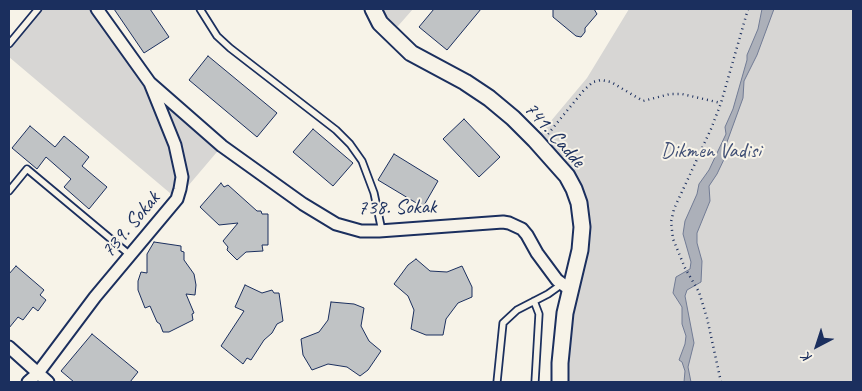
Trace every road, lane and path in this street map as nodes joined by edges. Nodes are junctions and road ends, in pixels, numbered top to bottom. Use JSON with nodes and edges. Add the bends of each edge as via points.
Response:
{"nodes":[{"id":1,"x":38,"y":9,"type":"edge"},
{"id":2,"x":98,"y":9,"type":"edge"},
{"id":3,"x":200,"y":9,"type":"edge"},
{"id":4,"x":373,"y":9,"type":"edge"},
{"id":5,"x":748,"y":9,"type":"edge"},
{"id":6,"x":9,"y":44,"type":"edge"},
{"id":7,"x":150,"y":83,"type":"junction"},
{"id":8,"x":721,"y":103,"type":"junction"},
{"id":9,"x":540,"y":145,"type":"junction"},
{"id":10,"x":9,"y":191,"type":"edge"},
{"id":11,"x":382,"y":231,"type":"junction"},
{"id":12,"x":130,"y":255,"type":"junction"},
{"id":13,"x":567,"y":284,"type":"junction"},
{"id":14,"x":534,"y":301,"type":"junction"},
{"id":15,"x":9,"y":347,"type":"edge"},
{"id":16,"x":38,"y":373,"type":"junction"},
{"id":17,"x":28,"y":382,"type":"edge"},
{"id":18,"x":48,"y":382,"type":"edge"},
{"id":19,"x":497,"y":382,"type":"edge"},
{"id":20,"x":535,"y":382,"type":"edge"},
{"id":21,"x":560,"y":382,"type":"edge"},
{"id":22,"x":722,"y":382,"type":"edge"}],
"edges":[{"from":1,"to":6,"type":"lane"},
{"from":2,"to":7,"type":"street","name":"739. Sokak"},
{"from":3,"to":11,"type":"lane","via":[[217,36],[230,48],[350,144],[362,161],[374,193]]},
{"from":4,"to":9,"type":"street","name":"741. Cadde","via":[[380,23],[411,53],[488,98]]},
{"from":5,"to":8,"type":"path"},
{"from":7,"to":11,"type":"street","name":"738. Sokak","via":[[222,146],[319,214],[348,228]]},
{"from":7,"to":12,"type":"street","name":"739. Sokak","via":[[175,145],[181,170],[180,189],[177,199]]},
{"from":8,"to":9,"type":"path","via":[[682,94],[643,101],[611,82],[601,80],[584,90]]},
{"from":8,"to":22,"type":"path","via":[[671,222],[673,239],[699,292]]},
{"from":9,"to":13,"type":"street","name":"741. Cadde","via":[[567,176],[579,203],[582,221],[580,250]]},
{"from":10,"to":12,"type":"lane","via":[[27,169]]},
{"from":11,"to":13,"type":"street","name":"738. Sokak","via":[[509,223],[522,229],[537,254]]},
{"from":12,"to":16,"type":"street","name":"739. Sokak"},
{"from":13,"to":14,"type":"lane"},
{"from":13,"to":21,"type":"street","name":"741. Cadde"},
{"from":14,"to":19,"type":"lane","via":[[512,313],[503,323]]},
{"from":14,"to":20,"type":"lane","via":[[539,314]]},
{"from":15,"to":16,"type":"street"},
{"from":16,"to":17,"type":"street","name":"739. Sokak"},
{"from":16,"to":18,"type":"street"}]}
